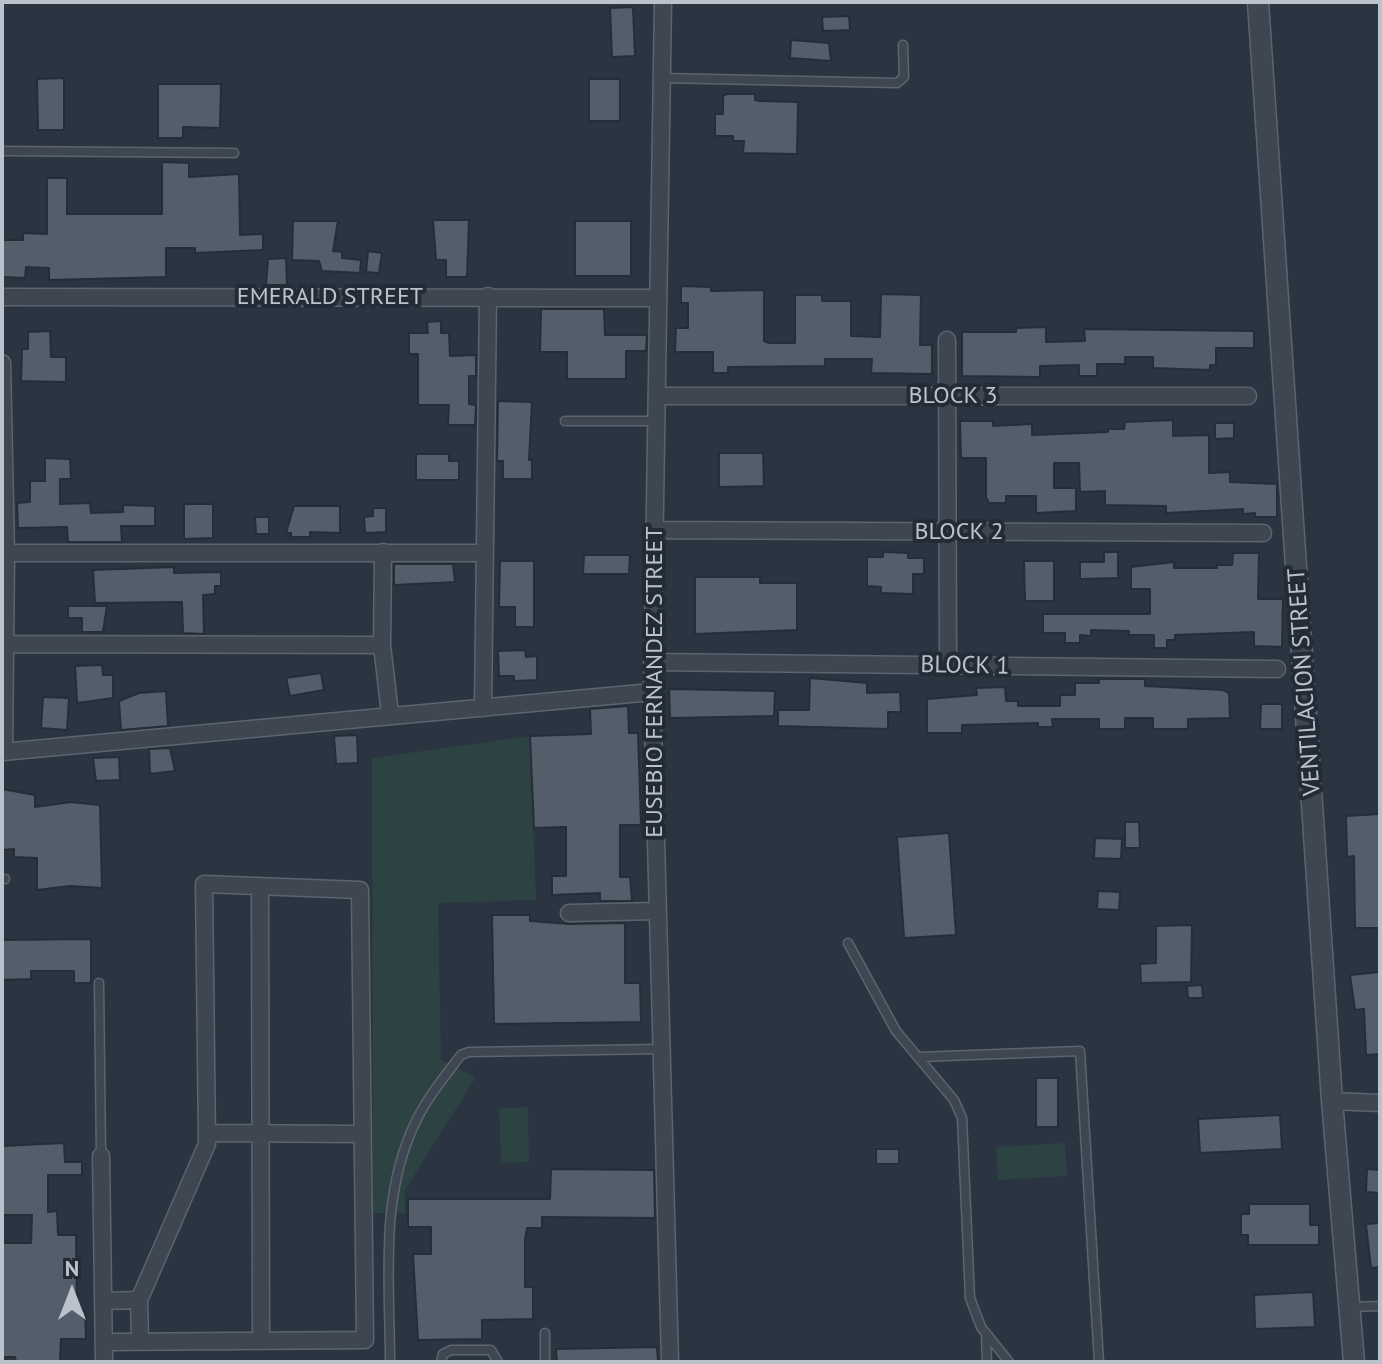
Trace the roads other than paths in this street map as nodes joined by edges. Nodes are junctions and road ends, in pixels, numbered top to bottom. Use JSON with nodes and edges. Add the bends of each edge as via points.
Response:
{"nodes":[{"id":1,"x":663,"y":2,"type":"edge"},
{"id":2,"x":1258,"y":2,"type":"edge"},
{"id":3,"x":903,"y":45,"type":"dead end"},
{"id":4,"x":661,"y":78,"type":"junction"},
{"id":5,"x":2,"y":151,"type":"edge"},
{"id":6,"x":234,"y":153,"type":"dead end"},
{"id":7,"x":488,"y":296,"type":"junction"},
{"id":8,"x":2,"y":297,"type":"edge"},
{"id":9,"x":658,"y":298,"type":"junction"},
{"id":10,"x":947,"y":340,"type":"dead end"},
{"id":11,"x":2,"y":363,"type":"edge"},
{"id":12,"x":658,"y":396,"type":"junction"},
{"id":13,"x":947,"y":396,"type":"junction"},
{"id":14,"x":1248,"y":396,"type":"dead end"},
{"id":15,"x":565,"y":421,"type":"dead end"},
{"id":16,"x":657,"y":421,"type":"junction"},
{"id":17,"x":655,"y":530,"type":"junction"},
{"id":18,"x":948,"y":532,"type":"junction"},
{"id":19,"x":1263,"y":533,"type":"dead end"},
{"id":20,"x":383,"y":552,"type":"junction"},
{"id":21,"x":6,"y":553,"type":"junction"},
{"id":22,"x":483,"y":553,"type":"junction"},
{"id":23,"x":6,"y":644,"type":"junction"},
{"id":24,"x":382,"y":645,"type":"junction"},
{"id":25,"x":652,"y":662,"type":"junction"},
{"id":26,"x":948,"y":666,"type":"junction"},
{"id":27,"x":1277,"y":669,"type":"dead end"},
{"id":28,"x":652,"y":692,"type":"junction"},
{"id":29,"x":483,"y":708,"type":"junction"},
{"id":30,"x":390,"y":714,"type":"junction"},
{"id":31,"x":3,"y":752,"type":"edge"},
{"id":32,"x":260,"y":886,"type":"junction"},
{"id":33,"x":656,"y":911,"type":"junction"},
{"id":34,"x":569,"y":913,"type":"dead end"},
{"id":35,"x":848,"y":943,"type":"dead end"},
{"id":36,"x":99,"y":983,"type":"dead end"},
{"id":37,"x":660,"y":1049,"type":"junction"},
{"id":38,"x":918,"y":1057,"type":"junction"},
{"id":39,"x":1332,"y":1101,"type":"junction"},
{"id":40,"x":1380,"y":1103,"type":"edge"},
{"id":41,"x":207,"y":1133,"type":"junction"},
{"id":42,"x":261,"y":1133,"type":"junction"},
{"id":43,"x":363,"y":1134,"type":"junction"},
{"id":44,"x":101,"y":1156,"type":"joint"},
{"id":45,"x":139,"y":1300,"type":"junction"},
{"id":46,"x":104,"y":1301,"type":"junction"},
{"id":47,"x":1380,"y":1306,"type":"edge"},
{"id":48,"x":1350,"y":1308,"type":"junction"},
{"id":49,"x":545,"y":1333,"type":"dead end"},
{"id":50,"x":986,"y":1333,"type":"junction"},
{"id":51,"x":140,"y":1341,"type":"junction"},
{"id":52,"x":261,"y":1341,"type":"junction"},
{"id":53,"x":104,"y":1342,"type":"junction"},
{"id":54,"x":104,"y":1362,"type":"edge"},
{"id":55,"x":390,"y":1362,"type":"edge"},
{"id":56,"x":441,"y":1362,"type":"edge"},
{"id":57,"x":498,"y":1362,"type":"edge"},
{"id":58,"x":545,"y":1362,"type":"edge"},
{"id":59,"x":670,"y":1362,"type":"edge"},
{"id":60,"x":987,"y":1362,"type":"edge"},
{"id":61,"x":1009,"y":1362,"type":"edge"},
{"id":62,"x":1099,"y":1362,"type":"edge"},
{"id":63,"x":1354,"y":1362,"type":"edge"}],
"edges":[{"from":1,"to":4,"type":"street","name":"EUSEBIO FERNANDEZ STREET"},
{"from":2,"to":39,"type":"street","name":"VENTILACION STREET"},
{"from":3,"to":4,"type":"lane","via":[[904,77],[897,83]]},
{"from":4,"to":9,"type":"street","name":"EUSEBIO FERNANDEZ STREET"},
{"from":5,"to":6,"type":"lane"},
{"from":7,"to":8,"type":"street","name":"EMERALD STREET"},
{"from":7,"to":9,"type":"street","name":"EMERALD STREET"},
{"from":7,"to":22,"type":"street"},
{"from":9,"to":12,"type":"street","name":"EUSEBIO FERNANDEZ STREET"},
{"from":10,"to":13,"type":"street"},
{"from":11,"to":21,"type":"street"},
{"from":12,"to":13,"type":"street","name":"BLOCK 3"},
{"from":12,"to":16,"type":"street","name":"EUSEBIO FERNANDEZ STREET"},
{"from":13,"to":14,"type":"street","name":"BLOCK 3"},
{"from":13,"to":18,"type":"street"},
{"from":15,"to":16,"type":"lane"},
{"from":16,"to":17,"type":"street","name":"EUSEBIO FERNANDEZ STREET"},
{"from":17,"to":18,"type":"street","name":"BLOCK 2"},
{"from":17,"to":25,"type":"street","name":"EUSEBIO FERNANDEZ STREET"},
{"from":18,"to":19,"type":"street","name":"BLOCK 2"},
{"from":18,"to":26,"type":"street"},
{"from":20,"to":21,"type":"street"},
{"from":20,"to":22,"type":"street"},
{"from":20,"to":24,"type":"street"},
{"from":21,"to":23,"type":"street"},
{"from":22,"to":29,"type":"street"},
{"from":23,"to":24,"type":"street"},
{"from":23,"to":31,"type":"street"},
{"from":24,"to":30,"type":"street"},
{"from":25,"to":26,"type":"street","name":"BLOCK 1"},
{"from":25,"to":28,"type":"street","name":"EUSEBIO FERNANDEZ STREET"},
{"from":26,"to":27,"type":"street","name":"BLOCK 1"},
{"from":28,"to":29,"type":"street"},
{"from":28,"to":33,"type":"street","name":"EUSEBIO FERNANDEZ STREET"},
{"from":29,"to":30,"type":"street"},
{"from":30,"to":31,"type":"street"},
{"from":32,"to":41,"type":"street","via":[[204,884]]},
{"from":32,"to":42,"type":"street"},
{"from":32,"to":43,"type":"street","via":[[360,890]]},
{"from":33,"to":34,"type":"street"},
{"from":33,"to":37,"type":"street","name":"EUSEBIO FERNANDEZ STREET"},
{"from":35,"to":38,"type":"lane","via":[[885,1014]]},
{"from":36,"to":44,"type":"lane"},
{"from":37,"to":55,"type":"lane","via":[[461,1055],[418,1118],[395,1183],[390,1213]]},
{"from":37,"to":59,"type":"street","name":"EUSEBIO FERNANDEZ STREET"},
{"from":38,"to":50,"type":"lane","via":[[954,1100],[962,1118],[970,1298]]},
{"from":38,"to":62,"type":"lane","via":[[1080,1051]]},
{"from":39,"to":40,"type":"street"},
{"from":39,"to":48,"type":"street","name":"VENTILACION STREET"},
{"from":41,"to":42,"type":"street"},
{"from":41,"to":45,"type":"street","via":[[200,1164]]},
{"from":42,"to":43,"type":"street"},
{"from":42,"to":52,"type":"street"},
{"from":43,"to":52,"type":"street","via":[[365,1340]]},
{"from":44,"to":46,"type":"street"},
{"from":45,"to":46,"type":"street"},
{"from":45,"to":51,"type":"street"},
{"from":46,"to":53,"type":"street"},
{"from":47,"to":48,"type":"lane"},
{"from":48,"to":63,"type":"street","name":"VENTILACION STREET"},
{"from":49,"to":58,"type":"lane"},
{"from":50,"to":60,"type":"lane"},
{"from":50,"to":61,"type":"lane"},
{"from":51,"to":52,"type":"street"},
{"from":51,"to":53,"type":"street"},
{"from":53,"to":54,"type":"street"},
{"from":56,"to":57,"type":"lane","via":[[451,1350],[491,1350]]}]}
